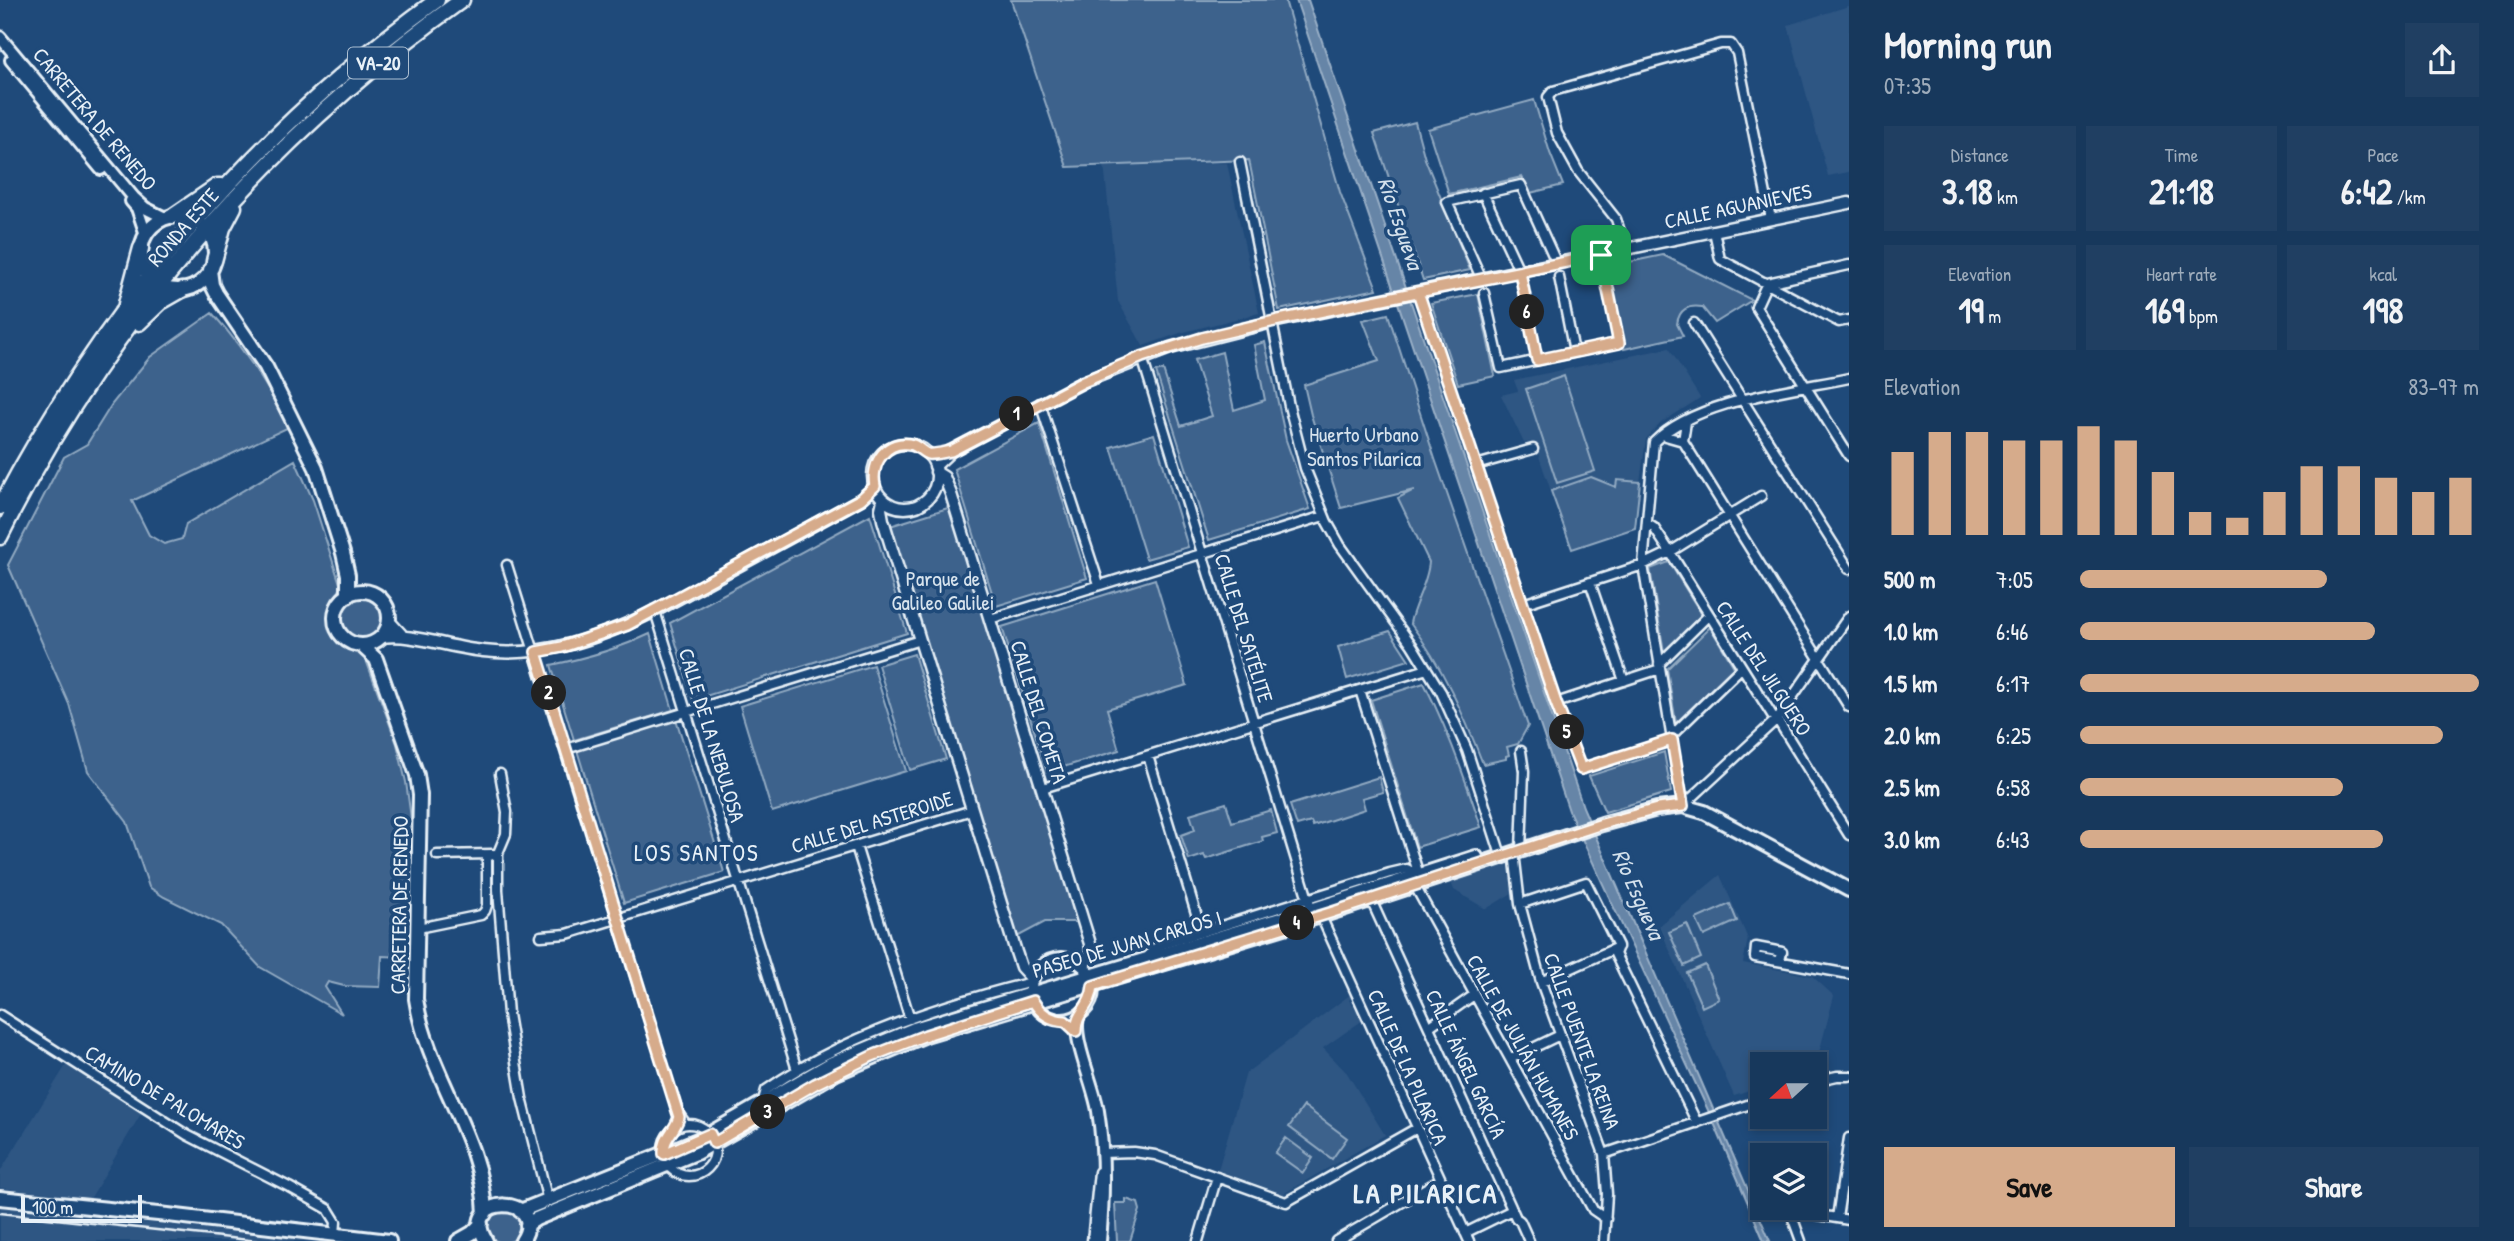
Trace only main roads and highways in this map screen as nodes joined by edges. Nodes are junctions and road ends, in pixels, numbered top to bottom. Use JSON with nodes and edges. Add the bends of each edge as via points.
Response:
{"nodes":[{"id":1,"x":438,"y":0,"type":"edge"},
{"id":2,"x":462,"y":0,"type":"edge"},
{"id":3,"x":0,"y":37,"type":"edge"},
{"id":4,"x":0,"y":47,"type":"edge"},
{"id":5,"x":248,"y":184,"type":"junction"},
{"id":6,"x":226,"y":186,"type":"junction"},
{"id":7,"x":169,"y":217,"type":"junction"},
{"id":8,"x":201,"y":225,"type":"junction"},
{"id":9,"x":144,"y":241,"type":"junction"},
{"id":10,"x":212,"y":265,"type":"junction"},
{"id":11,"x":155,"y":281,"type":"junction"},
{"id":12,"x":186,"y":289,"type":"junction"},
{"id":13,"x":125,"y":307,"type":"junction"},
{"id":14,"x":227,"y":312,"type":"junction"},
{"id":15,"x":126,"y":332,"type":"junction"},
{"id":16,"x":0,"y":507,"type":"edge"},
{"id":17,"x":0,"y":537,"type":"edge"},
{"id":18,"x":354,"y":594,"type":"junction"},
{"id":19,"x":380,"y":639,"type":"junction"},
{"id":20,"x":362,"y":646,"type":"junction"},
{"id":21,"x":376,"y":659,"type":"junction"},
{"id":22,"x":1518,"y":851,"type":"junction"},
{"id":23,"x":1417,"y":881,"type":"junction"},
{"id":24,"x":1849,"y":890,"type":"edge"},
{"id":25,"x":1314,"y":908,"type":"junction"},
{"id":26,"x":1089,"y":976,"type":"junction"},
{"id":27,"x":1032,"y":988,"type":"junction"},
{"id":28,"x":1078,"y":1017,"type":"junction"},
{"id":29,"x":1065,"y":1021,"type":"junction"},
{"id":30,"x":1076,"y":1031,"type":"junction"},
{"id":31,"x":712,"y":1139,"type":"junction"},
{"id":32,"x":666,"y":1159,"type":"junction"},
{"id":33,"x":483,"y":1190,"type":"junction"},
{"id":34,"x":0,"y":1198,"type":"edge"},
{"id":35,"x":502,"y":1204,"type":"junction"},
{"id":36,"x":520,"y":1211,"type":"junction"},
{"id":37,"x":483,"y":1219,"type":"junction"},
{"id":38,"x":527,"y":1234,"type":"edge"},
{"id":39,"x":389,"y":1241,"type":"edge"},
{"id":40,"x":460,"y":1241,"type":"edge"},
{"id":41,"x":485,"y":1241,"type":"edge"},
{"id":42,"x":1100,"y":1241,"type":"edge"}],
"edges":[{"from":1,"to":6,"type":"highway","name":"RONDA ESTE","number":"VA-20","via":[[373,48]]},
{"from":2,"to":5,"type":"highway","name":"RONDA ESTE","number":"VA-20","via":[[373,67]]},
{"from":3,"to":7,"type":"main road","name":"CARRETERA DE RENEDO","via":[[140,205]]},
{"from":4,"to":9,"type":"main road","name":"CARRETERA DE RENEDO","via":[[137,208]]},
{"from":5,"to":8,"type":"highway","name":"RONDA ESTE","number":"VA-20"},
{"from":5,"to":10,"type":"highway","via":[[223,228]]},
{"from":6,"to":7,"type":"highway","via":[[217,186]]},
{"from":6,"to":8,"type":"highway","name":"RONDA ESTE","number":"VA-20"},
{"from":7,"to":8,"type":"main road"},
{"from":7,"to":9,"type":"main road","via":[[151,227]]},
{"from":8,"to":10,"type":"main road","via":[[214,250]]},
{"from":8,"to":11,"type":"highway","name":"RONDA ESTE","number":"VA-20"},
{"from":9,"to":11,"type":"main road","via":[[144,267]]},
{"from":9,"to":13,"type":"highway"},
{"from":10,"to":12,"type":"main road","via":[[204,279]]},
{"from":10,"to":14,"type":"main road","via":[[212,285]]},
{"from":11,"to":12,"type":"main road"},
{"from":11,"to":13,"type":"highway","name":"RONDA ESTE","number":"VA-20"},
{"from":11,"to":15,"type":"highway","name":"RONDA ESTE","number":"VA-20"},
{"from":12,"to":14,"type":"main road","via":[[206,294]]},
{"from":12,"to":15,"type":"highway","via":[[161,302]]},
{"from":13,"to":16,"type":"highway","name":"RONDA ESTE","number":"VA-20","via":[[64,396]]},
{"from":14,"to":18,"type":"main road","via":[[265,367],[316,468]]},
{"from":15,"to":17,"type":"highway","name":"RONDA ESTE","number":"VA-20","via":[[63,424]]},
{"from":18,"to":19,"type":"main road","via":[[379,597],[387,608],[389,621]]},
{"from":18,"to":20,"type":"main road","via":[[338,606],[336,626],[349,642]]},
{"from":19,"to":20,"type":"main road"},
{"from":19,"to":21,"type":"main road","name":"CARRETERA DE RENEDO"},
{"from":20,"to":21,"type":"main road","name":"CARRETERA DE RENEDO"},
{"from":21,"to":33,"type":"main road","name":"CARRETERA DE RENEDO","via":[[420,795],[419,1018]]},
{"from":22,"to":23,"type":"main road","name":"PASEO DE JUAN CARLOS I"},
{"from":22,"to":23,"type":"main road","name":"PASEO DE JUAN CARLOS I","via":[[1482,855]]},
{"from":22,"to":24,"type":"main road","name":"PASEO DE JUAN CARLOS I","via":[[1657,809],[1683,806],[1709,814]]},
{"from":23,"to":25,"type":"main road","name":"PASEO DE JUAN CARLOS I"},
{"from":23,"to":25,"type":"main road","name":"PASEO DE JUAN CARLOS I","via":[[1371,900]]},
{"from":25,"to":26,"type":"main road","name":"PASEO DE JUAN CARLOS I"},
{"from":25,"to":26,"type":"main road","name":"PASEO DE JUAN CARLOS I"},
{"from":26,"to":27,"type":"main road","name":"PASEO DE JUAN CARLOS I"},
{"from":26,"to":27,"type":"main road","via":[[1072,959],[1058,958],[1036,971]]},
{"from":26,"to":28,"type":"main road","via":[[1090,1003]]},
{"from":27,"to":29,"type":"main road","via":[[1043,1014]]},
{"from":27,"to":31,"type":"main road","name":"PASEO DE JUAN CARLOS I","via":[[872,1056]]},
{"from":27,"to":31,"type":"main road","name":"PASEO DE JUAN CARLOS I","via":[[866,1047],[762,1104]]},
{"from":28,"to":29,"type":"main road"},
{"from":28,"to":30,"type":"main road"},
{"from":29,"to":30,"type":"main road"},
{"from":30,"to":42,"type":"main road","via":[[1096,1098],[1104,1197]]},
{"from":31,"to":32,"type":"main road","name":"PASEO DE JUAN CARLOS I"},
{"from":32,"to":36,"type":"main road","name":"PASEO DE JUAN CARLOS I"},
{"from":32,"to":38,"type":"main road","name":"PASEO DE JUAN CARLOS I","via":[[536,1219]]},
{"from":33,"to":35,"type":"main road"},
{"from":33,"to":37,"type":"main road","name":"CARRETERA DE RENEDO"},
{"from":34,"to":39,"type":"main road"},
{"from":35,"to":36,"type":"main road"},
{"from":35,"to":37,"type":"main road"},
{"from":36,"to":38,"type":"main road"},
{"from":37,"to":40,"type":"main road"},
{"from":37,"to":41,"type":"main road","name":"CARRETERA DE RENEDO"},
{"from":40,"to":41,"type":"main road"}]}
